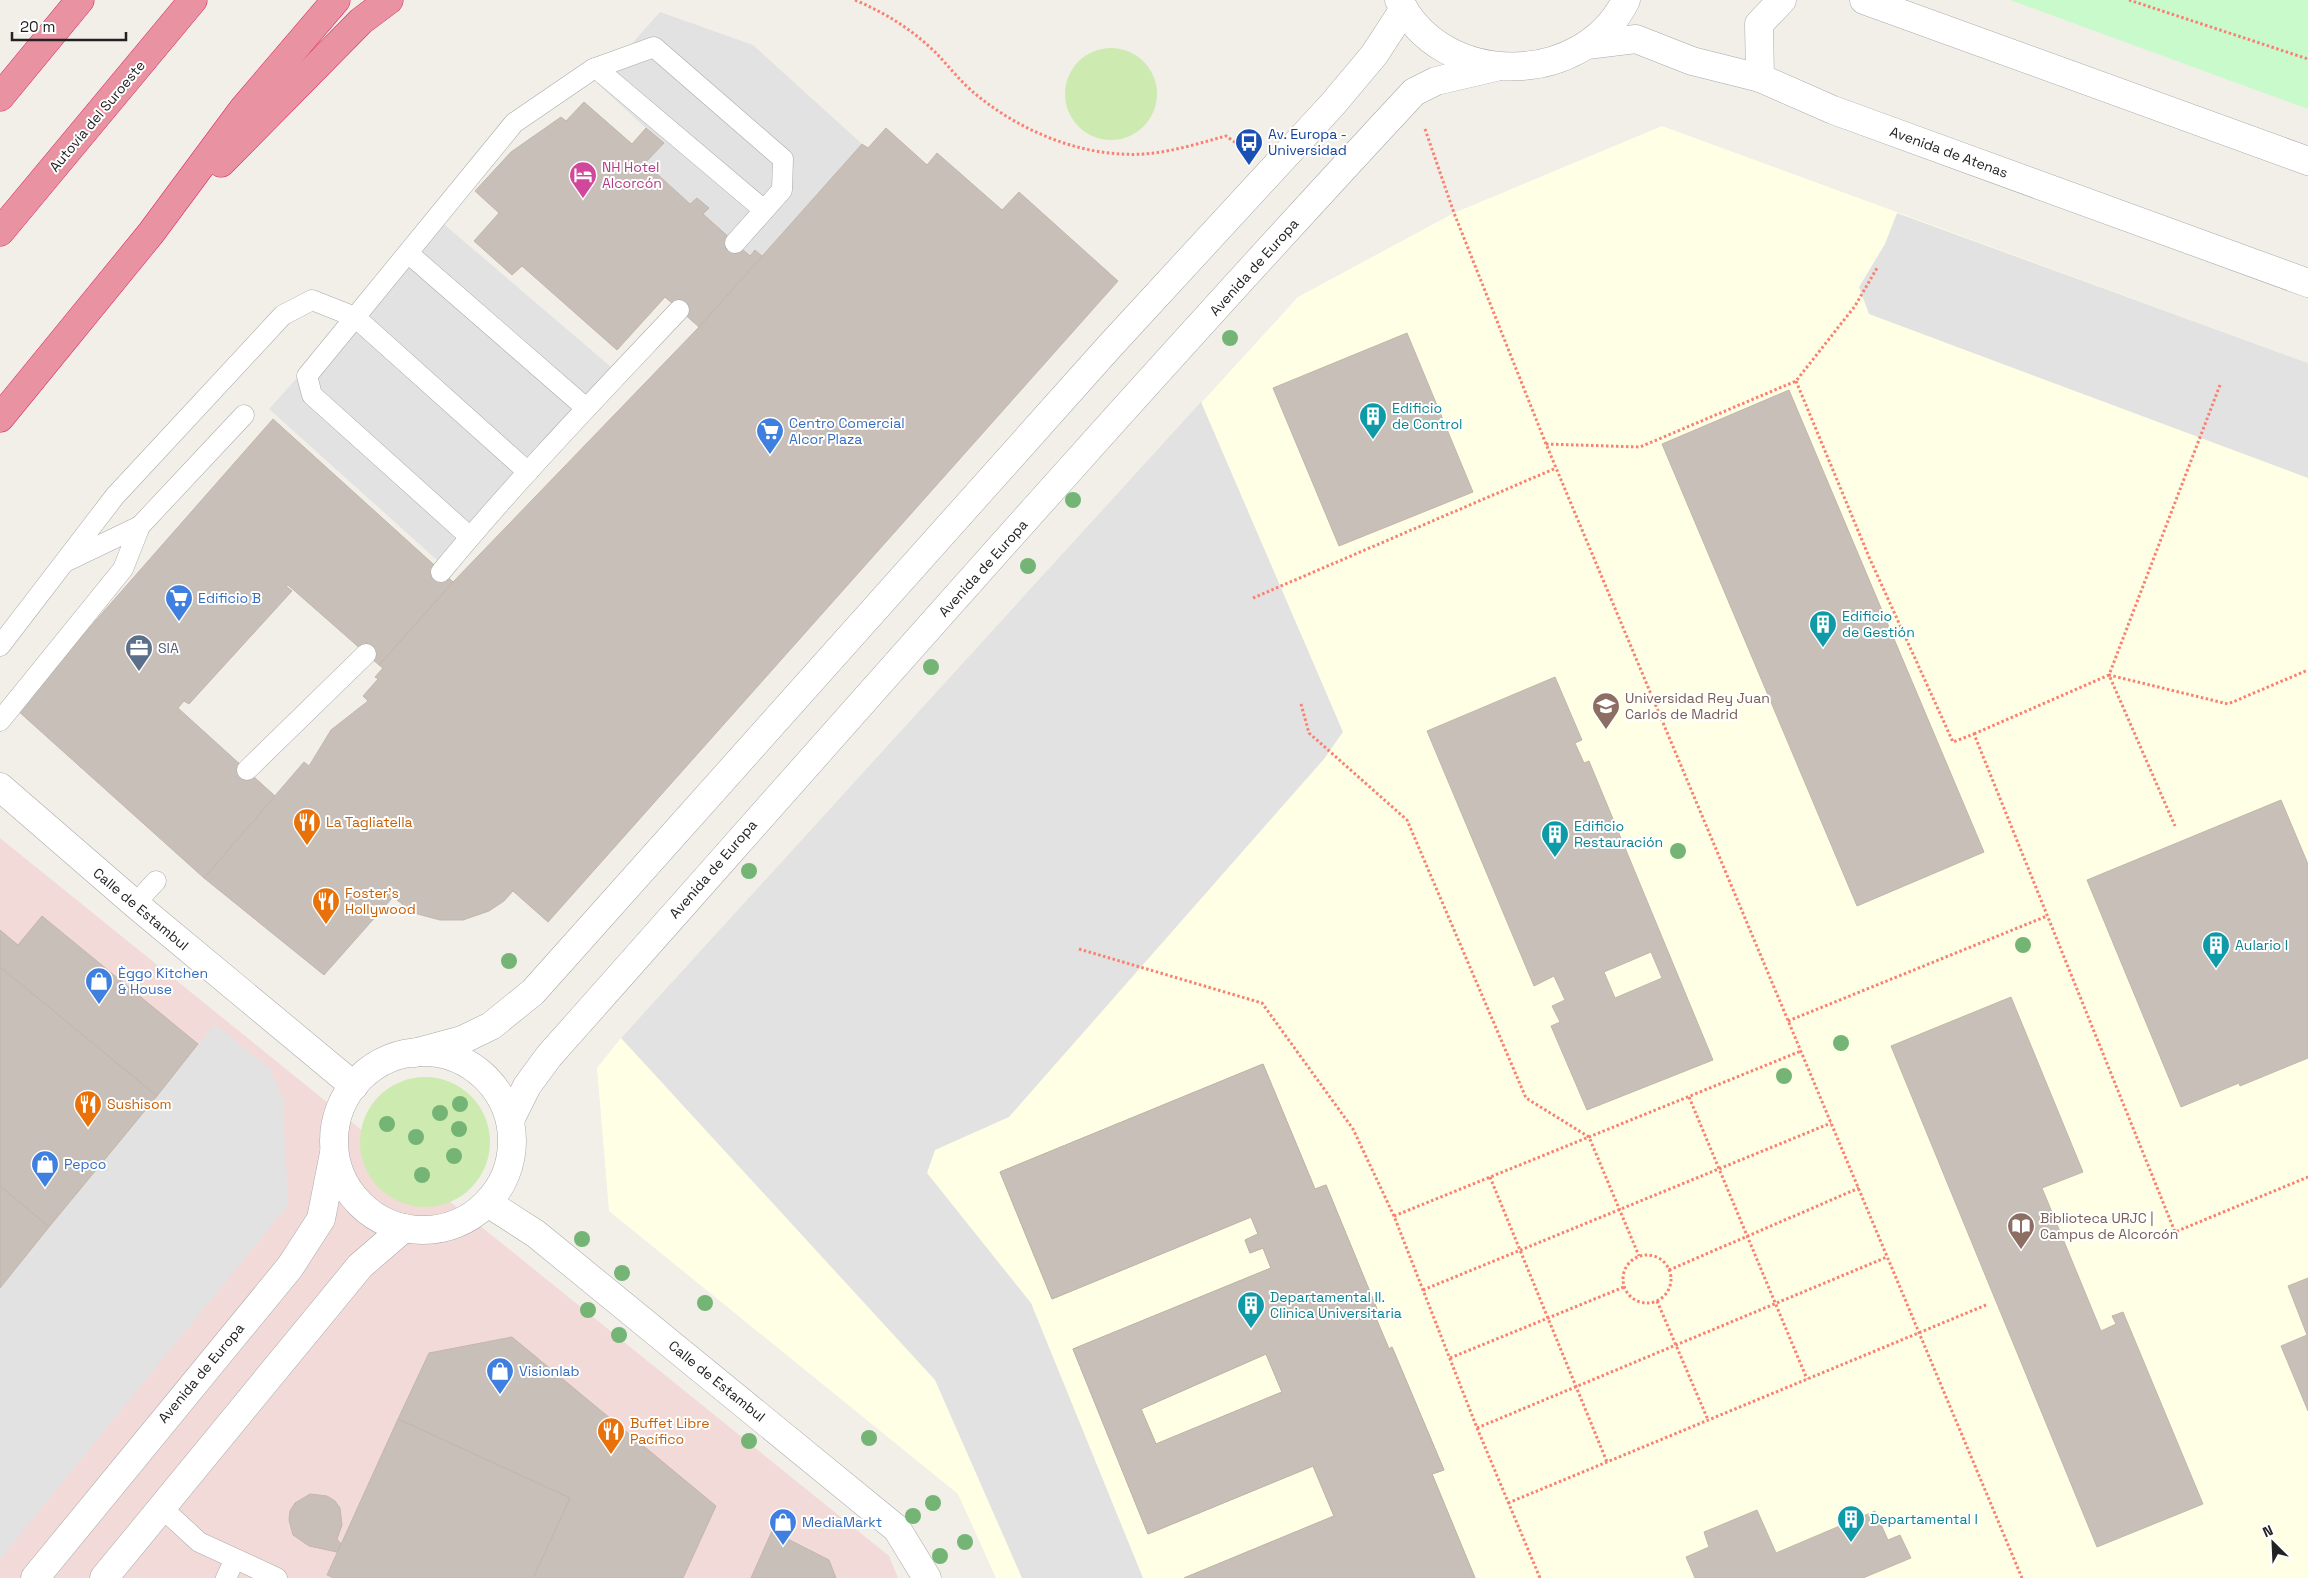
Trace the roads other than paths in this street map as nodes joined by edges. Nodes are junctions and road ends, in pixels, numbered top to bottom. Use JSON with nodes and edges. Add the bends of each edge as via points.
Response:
{"nodes":[{"id":1,"x":80,"y":0,"type":"edge"},
{"id":2,"x":193,"y":0,"type":"edge"},
{"id":3,"x":336,"y":0,"type":"edge"},
{"id":4,"x":389,"y":0,"type":"edge"},
{"id":5,"x":1626,"y":0,"type":"edge"},
{"id":6,"x":1782,"y":0,"type":"edge"},
{"id":7,"x":1864,"y":0,"type":"edge"},
{"id":8,"x":1402,"y":5,"type":"edge"},
{"id":9,"x":1587,"y":45,"type":"junction"},
{"id":10,"x":1496,"y":67,"type":"junction"},
{"id":11,"x":596,"y":68,"type":"junction"},
{"id":12,"x":1760,"y":78,"type":"junction"},
{"id":13,"x":0,"y":97,"type":"edge"},
{"id":14,"x":2308,"y":162,"type":"edge"},
{"id":15,"x":764,"y":210,"type":"junction"},
{"id":16,"x":0,"y":232,"type":"edge"},
{"id":17,"x":151,"y":233,"type":"junction"},
{"id":18,"x":735,"y":243,"type":"dead end"},
{"id":19,"x":408,"y":253,"type":"junction"},
{"id":20,"x":2308,"y":282,"type":"edge"},
{"id":21,"x":679,"y":310,"type":"dead end"},
{"id":22,"x":355,"y":317,"type":"junction"},
{"id":23,"x":586,"y":408,"type":"junction"},
{"id":24,"x":244,"y":415,"type":"dead end"},
{"id":25,"x":0,"y":418,"type":"edge"},
{"id":26,"x":528,"y":472,"type":"junction"},
{"id":27,"x":140,"y":526,"type":"junction"},
{"id":28,"x":470,"y":537,"type":"junction"},
{"id":29,"x":66,"y":562,"type":"junction"},
{"id":30,"x":441,"y":572,"type":"dead end"},
{"id":31,"x":0,"y":646,"type":"edge"},
{"id":32,"x":366,"y":654,"type":"dead end"},
{"id":33,"x":0,"y":721,"type":"edge"},
{"id":34,"x":256,"y":770,"type":"dead end"},
{"id":35,"x":0,"y":787,"type":"edge"},
{"id":36,"x":156,"y":881,"type":"dead end"},
{"id":37,"x":135,"y":904,"type":"junction"},
{"id":38,"x":414,"y":1053,"type":"junction"},
{"id":39,"x":354,"y":1086,"type":"junction"},
{"id":40,"x":510,"y":1120,"type":"junction"},
{"id":41,"x":334,"y":1152,"type":"junction"},
{"id":42,"x":488,"y":1203,"type":"junction"},
{"id":43,"x":404,"y":1228,"type":"junction"},
{"id":44,"x":161,"y":1506,"type":"junction"},
{"id":45,"x":235,"y":1559,"type":"junction"},
{"id":46,"x":35,"y":1578,"type":"edge"},
{"id":47,"x":104,"y":1578,"type":"edge"},
{"id":48,"x":226,"y":1578,"type":"edge"},
{"id":49,"x":277,"y":1578,"type":"edge"},
{"id":50,"x":927,"y":1578,"type":"edge"}],
"edges":[{"from":1,"to":13,"type":"highway"},
{"from":2,"to":16,"type":"highway","name":"Autovía del Suroeste"},
{"from":3,"to":17,"type":"highway","via":[[243,109]]},
{"from":4,"to":17,"type":"highway","via":[[361,21]]},
{"from":5,"to":9,"type":"street","via":[[1619,14]]},
{"from":6,"to":12,"type":"street","via":[[1759,24]]},
{"from":7,"to":14,"type":"street"},
{"from":8,"to":10,"type":"street","via":[[1428,37],[1460,57]]},
{"from":8,"to":38,"type":"street","via":[[1374,55],[1332,105],[1082,377],[532,992],[491,1026],[462,1040]]},
{"from":9,"to":10,"type":"street","via":[[1559,60]]},
{"from":9,"to":12,"type":"street","name":"Avenida de Atenas","via":[[1636,39],[1692,62]]},
{"from":10,"to":40,"type":"street","name":"Avenida de Europa","via":[[1436,81],[1414,92],[1274,243],[779,794],[549,1056],[527,1086]]},
{"from":11,"to":15,"type":"lane"},
{"from":11,"to":15,"type":"lane","via":[[654,47],[783,159],[782,190]]},
{"from":11,"to":19,"type":"lane","via":[[514,123]]},
{"from":12,"to":20,"type":"street","name":"Avenida de Atenas","via":[[1833,110]]},
{"from":15,"to":18,"type":"lane"},
{"from":17,"to":25,"type":"highway"},
{"from":19,"to":22,"type":"lane"},
{"from":19,"to":23,"type":"lane"},
{"from":21,"to":23,"type":"lane"},
{"from":22,"to":26,"type":"lane"},
{"from":22,"to":28,"type":"lane","via":[[307,376],[312,395]]},
{"from":22,"to":29,"type":"lane","via":[[312,300],[283,315],[115,496]]},
{"from":23,"to":26,"type":"lane"},
{"from":24,"to":27,"type":"lane"},
{"from":26,"to":28,"type":"lane"},
{"from":27,"to":29,"type":"lane"},
{"from":27,"to":33,"type":"lane","via":[[123,569]]},
{"from":28,"to":30,"type":"lane"},
{"from":29,"to":31,"type":"lane"},
{"from":32,"to":34,"type":"lane"},
{"from":35,"to":37,"type":"street","name":"Calle de Estambul"},
{"from":36,"to":37,"type":"lane"},
{"from":37,"to":39,"type":"street","name":"Calle de Estambul"},
{"from":38,"to":39,"type":"street","via":[[371,1069]]},
{"from":38,"to":40,"type":"street","via":[[440,1054],[464,1062],[484,1076],[500,1096]]},
{"from":39,"to":41,"type":"street","via":[[341,1106],[335,1128]]},
{"from":40,"to":42,"type":"street","via":[[512,1149],[505,1178]]},
{"from":41,"to":43,"type":"street","via":[[342,1178],[357,1202],[378,1218]]},
{"from":41,"to":46,"type":"street","name":"Avenida de Europa","via":[[321,1219],[290,1267]]},
{"from":42,"to":43,"type":"street","via":[[463,1221],[434,1230]]},
{"from":42,"to":50,"type":"street","name":"Calle de Estambul","via":[[536,1234],[897,1529]]},
{"from":43,"to":44,"type":"street","via":[[360,1266]]},
{"from":44,"to":45,"type":"lane","via":[[191,1538]]},
{"from":44,"to":47,"type":"street"},
{"from":45,"to":48,"type":"lane"},
{"from":45,"to":49,"type":"lane"}]}
